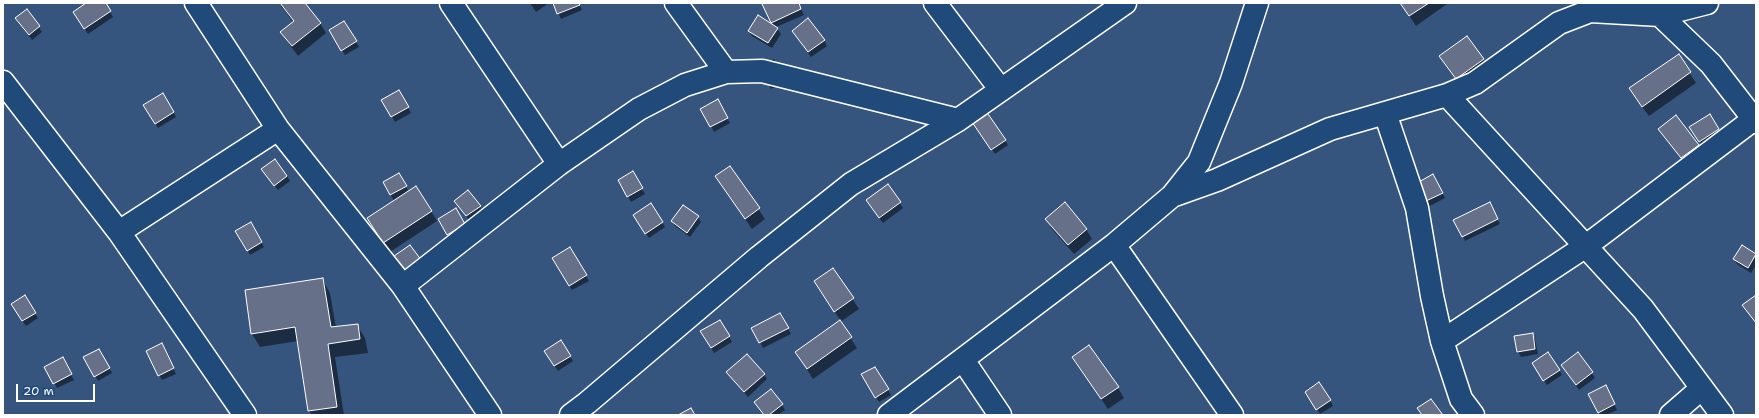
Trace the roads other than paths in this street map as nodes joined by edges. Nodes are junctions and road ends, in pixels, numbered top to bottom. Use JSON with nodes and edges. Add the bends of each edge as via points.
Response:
{"nodes":[{"id":1,"x":196,"y":3,"type":"edge"},
{"id":2,"x":451,"y":3,"type":"edge"},
{"id":3,"x":676,"y":3,"type":"edge"},
{"id":4,"x":935,"y":3,"type":"edge"},
{"id":5,"x":1125,"y":3,"type":"edge"},
{"id":6,"x":1257,"y":3,"type":"edge"},
{"id":7,"x":1707,"y":3,"type":"edge"},
{"id":8,"x":1656,"y":9,"type":"edge"},
{"id":9,"x":726,"y":72,"type":"junction"},
{"id":10,"x":3,"y":82,"type":"edge"},
{"id":11,"x":1001,"y":90,"type":"junction"},
{"id":12,"x":1448,"y":95,"type":"junction"},
{"id":13,"x":1385,"y":113,"type":"junction"},
{"id":14,"x":958,"y":120,"type":"junction"},
{"id":15,"x":1755,"y":121,"type":"edge"},
{"id":16,"x":278,"y":129,"type":"junction"},
{"id":17,"x":559,"y":164,"type":"junction"},
{"id":18,"x":1172,"y":196,"type":"junction"},
{"id":19,"x":119,"y":232,"type":"junction"},
{"id":20,"x":1114,"y":244,"type":"junction"},
{"id":21,"x":1586,"y":246,"type":"junction"},
{"id":22,"x":403,"y":286,"type":"junction"},
{"id":23,"x":1442,"y":341,"type":"junction"},
{"id":24,"x":963,"y":360,"type":"junction"},
{"id":25,"x":1702,"y":388,"type":"junction"},
{"id":26,"x":583,"y":411,"type":"edge"},
{"id":27,"x":245,"y":415,"type":"edge"},
{"id":28,"x":490,"y":415,"type":"edge"},
{"id":29,"x":889,"y":415,"type":"edge"},
{"id":30,"x":1000,"y":415,"type":"edge"},
{"id":31,"x":1232,"y":415,"type":"edge"},
{"id":32,"x":1473,"y":415,"type":"edge"},
{"id":33,"x":1671,"y":415,"type":"edge"},
{"id":34,"x":1722,"y":415,"type":"edge"}],
"edges":[{"from":1,"to":16,"type":"street"},
{"from":2,"to":17,"type":"street"},
{"from":3,"to":9,"type":"street"},
{"from":4,"to":11,"type":"street"},
{"from":5,"to":11,"type":"street"},
{"from":6,"to":18,"type":"street","via":[[1231,83],[1199,162]]},
{"from":7,"to":8,"type":"street"},
{"from":8,"to":12,"type":"street","via":[[1590,11],[1559,23],[1475,83]]},
{"from":8,"to":15,"type":"street","via":[[1711,64]]},
{"from":9,"to":14,"type":"street","via":[[762,71]]},
{"from":9,"to":17,"type":"street","via":[[685,85],[639,109]]},
{"from":10,"to":19,"type":"street"},
{"from":11,"to":14,"type":"street"},
{"from":12,"to":13,"type":"street"},
{"from":12,"to":21,"type":"street"},
{"from":13,"to":18,"type":"street","via":[[1330,129],[1217,180]]},
{"from":13,"to":23,"type":"street","via":[[1417,208]]},
{"from":14,"to":26,"type":"street","via":[[851,184],[759,257]]},
{"from":15,"to":21,"type":"street"},
{"from":16,"to":19,"type":"street"},
{"from":16,"to":22,"type":"street"},
{"from":17,"to":22,"type":"street"},
{"from":18,"to":20,"type":"street"},
{"from":19,"to":27,"type":"street"},
{"from":20,"to":24,"type":"street"},
{"from":20,"to":31,"type":"street"},
{"from":21,"to":23,"type":"street"},
{"from":21,"to":25,"type":"street","via":[[1643,309]]},
{"from":22,"to":28,"type":"street"},
{"from":23,"to":32,"type":"street","via":[[1461,399]]},
{"from":24,"to":29,"type":"street"},
{"from":24,"to":30,"type":"street"},
{"from":25,"to":33,"type":"street"},
{"from":25,"to":34,"type":"street"}]}
